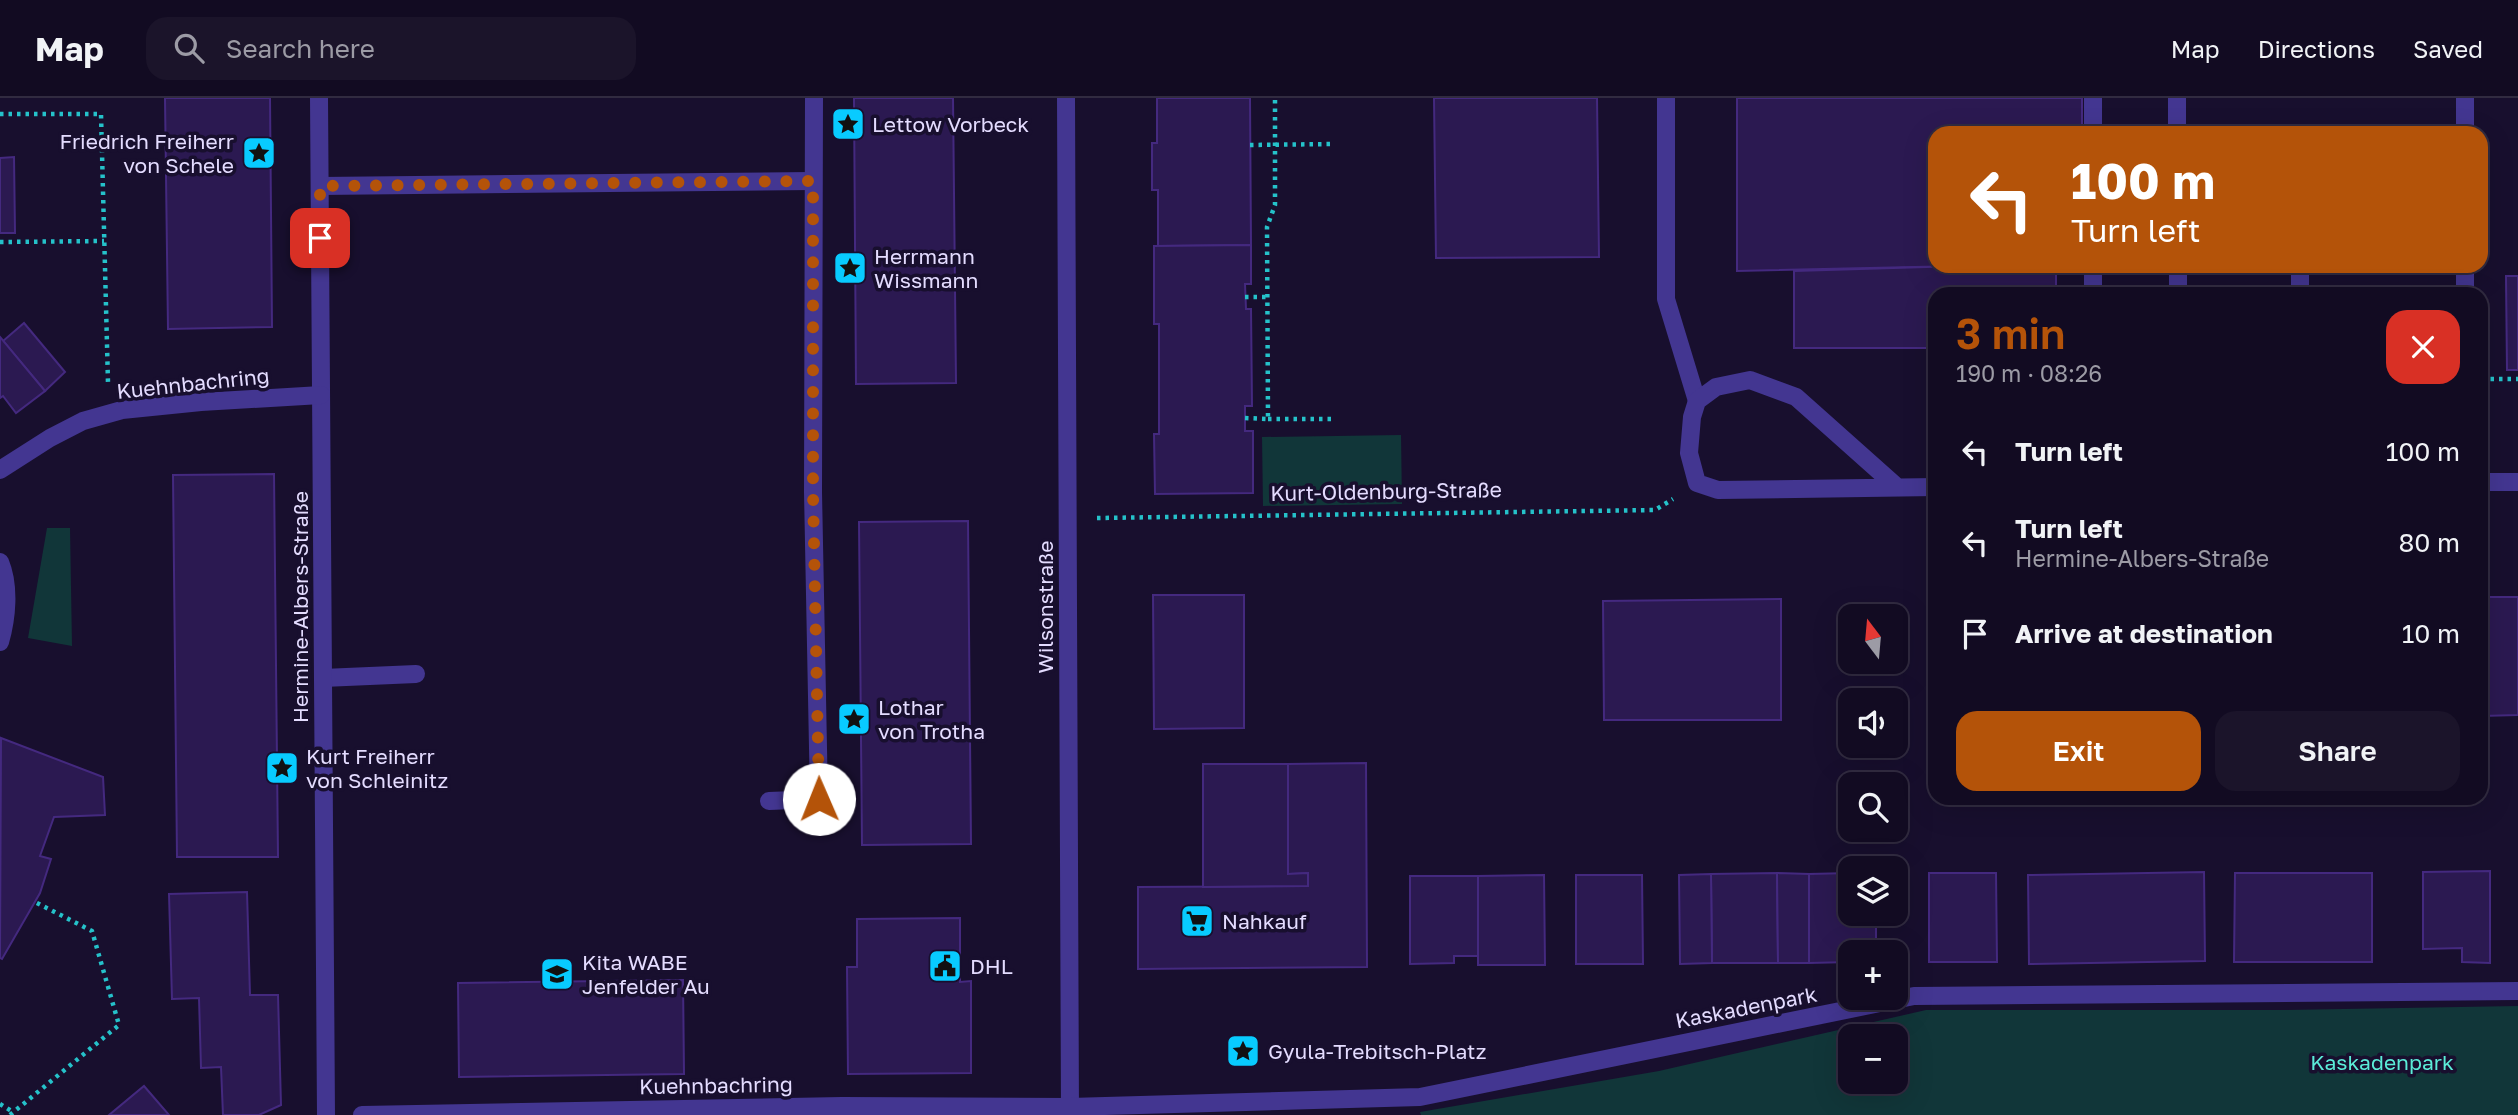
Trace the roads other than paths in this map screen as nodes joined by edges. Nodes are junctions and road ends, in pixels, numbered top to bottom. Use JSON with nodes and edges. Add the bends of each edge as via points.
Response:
{"nodes":[{"id":1,"x":319,"y":98,"type":"edge"},
{"id":2,"x":814,"y":98,"type":"edge"},
{"id":3,"x":1066,"y":98,"type":"edge"},
{"id":4,"x":1666,"y":98,"type":"edge"},
{"id":5,"x":2093,"y":98,"type":"edge"},
{"id":6,"x":2176,"y":98,"type":"edge"},
{"id":7,"x":2465,"y":98,"type":"edge"},
{"id":8,"x":2093,"y":126,"type":"edge"},
{"id":9,"x":2177,"y":126,"type":"edge"},
{"id":10,"x":2465,"y":126,"type":"edge"},
{"id":11,"x":813,"y":181,"type":"junction"},
{"id":12,"x":320,"y":186,"type":"junction"},
{"id":13,"x":321,"y":395,"type":"junction"},
{"id":14,"x":1698,"y":401,"type":"junction"},
{"id":15,"x":0,"y":470,"type":"edge"},
{"id":16,"x":2488,"y":482,"type":"edge"},
{"id":17,"x":2518,"y":482,"type":"edge"},
{"id":18,"x":1897,"y":487,"type":"junction"},
{"id":19,"x":1928,"y":487,"type":"edge"},
{"id":20,"x":0,"y":562,"type":"edge"},
{"id":21,"x":0,"y":642,"type":"edge"},
{"id":22,"x":416,"y":674,"type":"dead end"},
{"id":23,"x":323,"y":678,"type":"junction"},
{"id":24,"x":769,"y":801,"type":"dead end"},
{"id":25,"x":2518,"y":991,"type":"edge"},
{"id":26,"x":1070,"y":1111,"type":"edge"},
{"id":27,"x":326,"y":1115,"type":"edge"},
{"id":28,"x":362,"y":1115,"type":"edge"}],
"edges":[{"from":1,"to":12,"type":"street","name":"Hermine-Albers-Straße"},
{"from":2,"to":11,"type":"street"},
{"from":3,"to":26,"type":"street","name":"Wilsonstraße"},
{"from":4,"to":14,"type":"street","via":[[1666,299]]},
{"from":5,"to":8,"type":"street"},
{"from":6,"to":9,"type":"street"},
{"from":7,"to":10,"type":"street"},
{"from":11,"to":12,"type":"street"},
{"from":11,"to":24,"type":"street","via":[[819,799]]},
{"from":12,"to":13,"type":"street","name":"Hermine-Albers-Straße"},
{"from":13,"to":15,"type":"street","name":"Kuehnbachring","via":[[122,410],[83,421]]},
{"from":13,"to":23,"type":"street","name":"Hermine-Albers-Straße"},
{"from":14,"to":18,"type":"street","via":[[1716,387],[1751,380],[1796,397]]},
{"from":14,"to":18,"type":"street","via":[[1689,453],[1698,483],[1718,490]]},
{"from":16,"to":17,"type":"street"},
{"from":18,"to":19,"type":"street"},
{"from":20,"to":21,"type":"street","via":[[6,619]]},
{"from":22,"to":23,"type":"street"},
{"from":23,"to":27,"type":"street","name":"Hermine-Albers-Straße"},
{"from":25,"to":26,"type":"street","name":"Kaskadenpark","via":[[1914,996],[1420,1097]]},
{"from":26,"to":28,"type":"street","name":"Kuehnbachring","via":[[842,1106]]}]}
